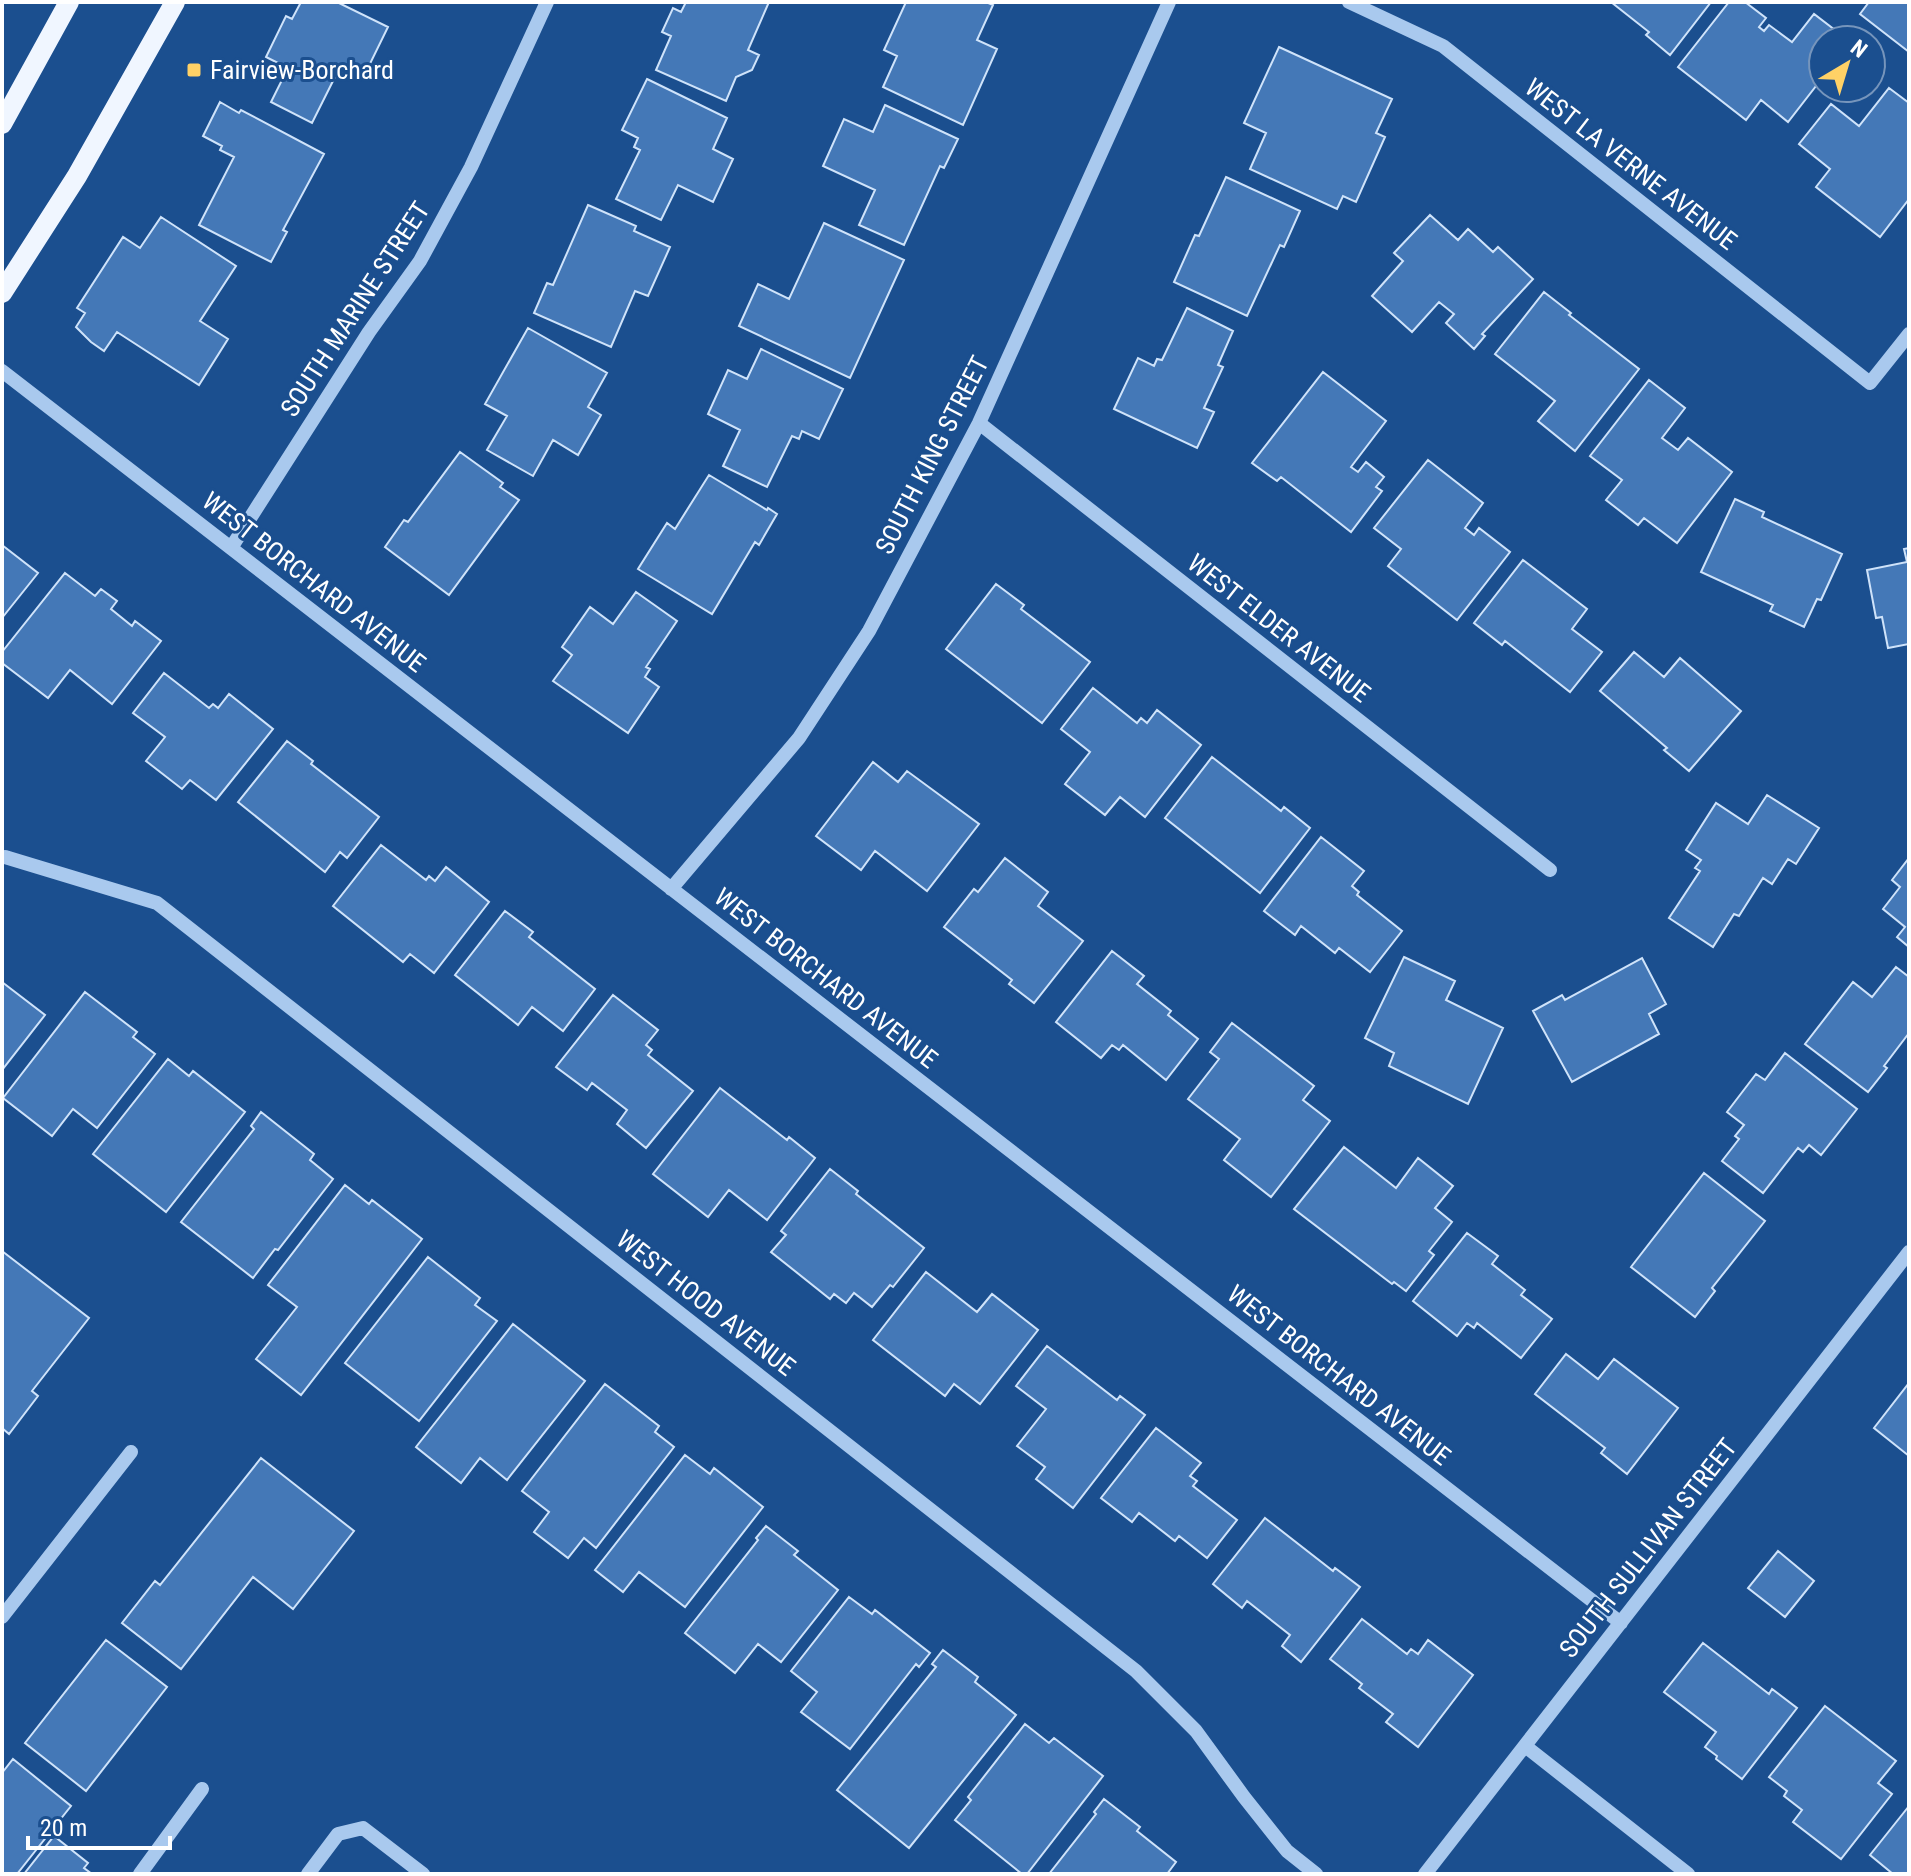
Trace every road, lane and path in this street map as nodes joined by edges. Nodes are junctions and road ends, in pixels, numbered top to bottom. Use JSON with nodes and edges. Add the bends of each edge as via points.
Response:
{"nodes":[{"id":1,"x":69,"y":2,"type":"edge"},
{"id":2,"x":175,"y":2,"type":"edge"},
{"id":3,"x":547,"y":2,"type":"edge"},
{"id":4,"x":1169,"y":2,"type":"edge"},
{"id":5,"x":1349,"y":2,"type":"edge"},
{"id":6,"x":2,"y":124,"type":"edge"},
{"id":7,"x":2,"y":293,"type":"edge"},
{"id":8,"x":1909,"y":334,"type":"edge"},
{"id":9,"x":2,"y":371,"type":"edge"},
{"id":10,"x":979,"y":423,"type":"junction"},
{"id":11,"x":231,"y":548,"type":"junction"},
{"id":12,"x":5,"y":857,"type":"dead end"},
{"id":13,"x":1550,"y":870,"type":"dead end"},
{"id":14,"x":671,"y":889,"type":"junction"},
{"id":15,"x":1909,"y":1252,"type":"edge"},
{"id":16,"x":131,"y":1452,"type":"dead end"},
{"id":17,"x":2,"y":1617,"type":"edge"},
{"id":18,"x":1621,"y":1623,"type":"junction"},
{"id":19,"x":1525,"y":1746,"type":"junction"},
{"id":20,"x":202,"y":1789,"type":"dead end"},
{"id":21,"x":140,"y":1874,"type":"edge"},
{"id":22,"x":308,"y":1874,"type":"edge"},
{"id":23,"x":423,"y":1874,"type":"edge"},
{"id":24,"x":1316,"y":1874,"type":"edge"},
{"id":25,"x":1425,"y":1874,"type":"edge"},
{"id":26,"x":1688,"y":1874,"type":"edge"}],
"edges":[{"from":1,"to":6,"type":"main road"},
{"from":2,"to":7,"type":"main road","via":[[77,176]]},
{"from":3,"to":11,"type":"street","name":"SOUTH MARINE STREET","via":[[471,167],[420,261]]},
{"from":4,"to":10,"type":"street","name":"SOUTH KING STREET"},
{"from":5,"to":8,"type":"street","name":"WEST LA VERNE AVENUE","via":[[1443,46],[1870,383]]},
{"from":9,"to":11,"type":"street","name":"WEST BORCHARD AVENUE"},
{"from":10,"to":13,"type":"street","name":"WEST ELDER AVENUE"},
{"from":10,"to":14,"type":"street","name":"SOUTH KING STREET","via":[[869,631],[817,711]]},
{"from":11,"to":14,"type":"street","name":"WEST BORCHARD AVENUE"},
{"from":12,"to":24,"type":"street","name":"WEST HOOD AVENUE","via":[[157,903],[1136,1671],[1196,1731],[1287,1851]]},
{"from":14,"to":18,"type":"street","name":"WEST BORCHARD AVENUE"},
{"from":15,"to":18,"type":"street","name":"SOUTH SULLIVAN STREET"},
{"from":16,"to":17,"type":"street"},
{"from":18,"to":19,"type":"street","name":"SOUTH SULLIVAN STREET"},
{"from":19,"to":25,"type":"street","name":"SOUTH SULLIVAN STREET"},
{"from":19,"to":26,"type":"street"},
{"from":20,"to":21,"type":"street"},
{"from":22,"to":23,"type":"street","via":[[338,1834],[363,1828]]}]}
